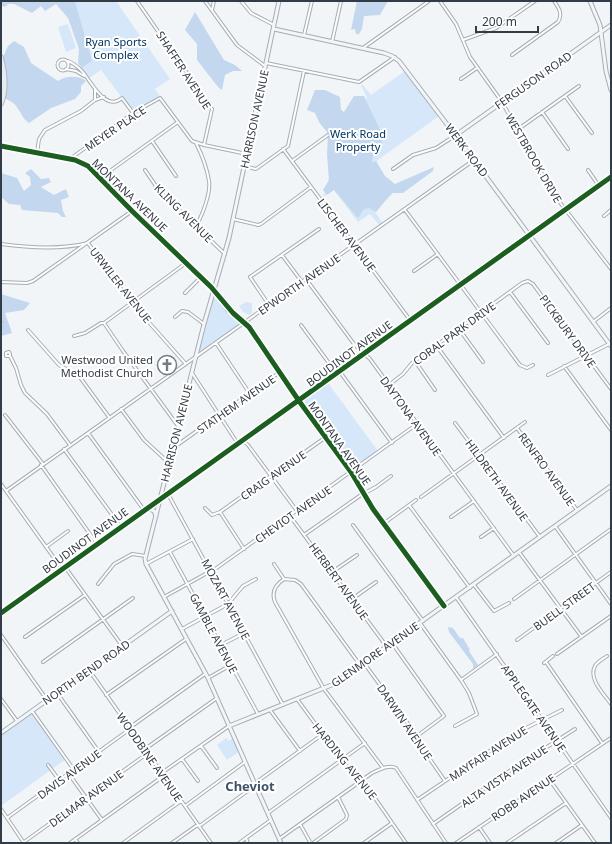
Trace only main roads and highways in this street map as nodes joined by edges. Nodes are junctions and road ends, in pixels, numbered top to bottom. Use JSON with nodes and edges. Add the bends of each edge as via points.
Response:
{"nodes":[{"id":1,"x":1,"y":57,"type":"edge"},
{"id":2,"x":1,"y":67,"type":"edge"},
{"id":3,"x":1,"y":101,"type":"edge"}],
"edges":[{"from":1,"to":3,"type":"main road","via":[[5,80]]},
{"from":2,"to":3,"type":"main road"}]}
